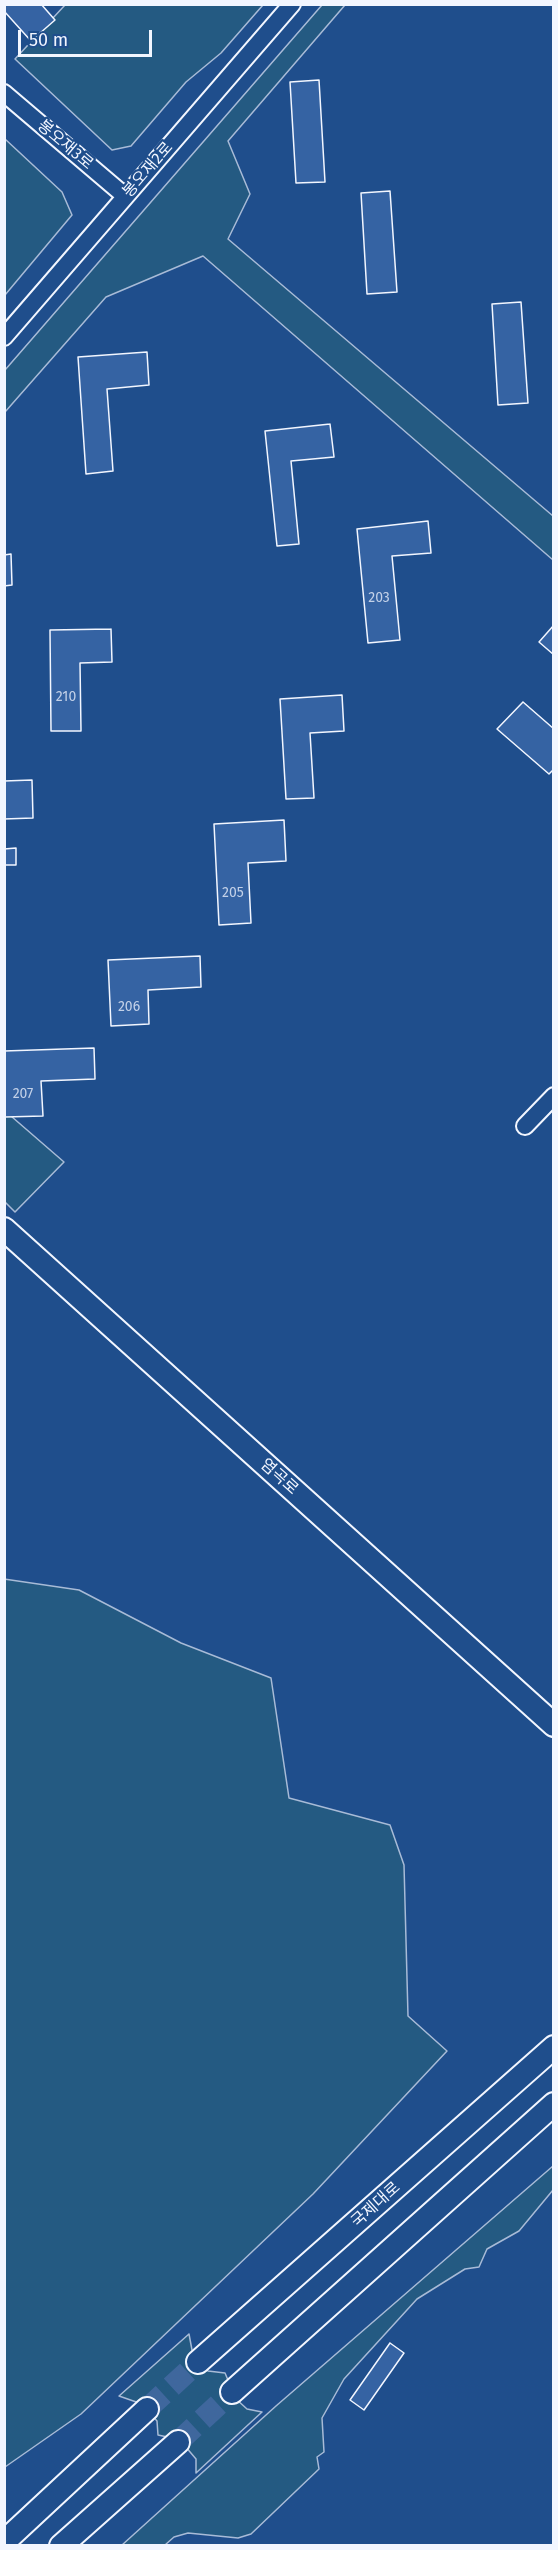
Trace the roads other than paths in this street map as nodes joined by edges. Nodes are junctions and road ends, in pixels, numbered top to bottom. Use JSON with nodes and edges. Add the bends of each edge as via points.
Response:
{"nodes":[{"id":1,"x":292,"y":4,"type":"edge"},
{"id":2,"x":4,"y":93,"type":"edge"},
{"id":3,"x":125,"y":196,"type":"junction"},
{"id":4,"x":4,"y":337,"type":"edge"},
{"id":5,"x":554,"y":1096,"type":"edge"},
{"id":6,"x":525,"y":1126,"type":"dead end"},
{"id":7,"x":4,"y":1229,"type":"edge"},
{"id":8,"x":554,"y":1725,"type":"edge"},
{"id":9,"x":554,"y":2047,"type":"edge"},
{"id":10,"x":554,"y":2104,"type":"edge"},
{"id":11,"x":198,"y":2362,"type":"tunnel mouth"},
{"id":12,"x":232,"y":2392,"type":"tunnel mouth"},
{"id":13,"x":147,"y":2409,"type":"tunnel mouth"},
{"id":14,"x":178,"y":2442,"type":"tunnel mouth"},
{"id":15,"x":4,"y":2542,"type":"edge"},
{"id":16,"x":61,"y":2546,"type":"edge"}],
"edges":[{"from":1,"to":3,"type":"street","name":"봉오재2로"},
{"from":2,"to":3,"type":"street","name":"봉오재3로"},
{"from":3,"to":4,"type":"street","name":"봉오재2로"},
{"from":5,"to":6,"type":"street"},
{"from":7,"to":8,"type":"main road","name":"염곡로"},
{"from":9,"to":11,"type":"main road","name":"국제대로"},
{"from":10,"to":12,"type":"main road"},
{"from":13,"to":15,"type":"main road"},
{"from":14,"to":16,"type":"main road"}]}
